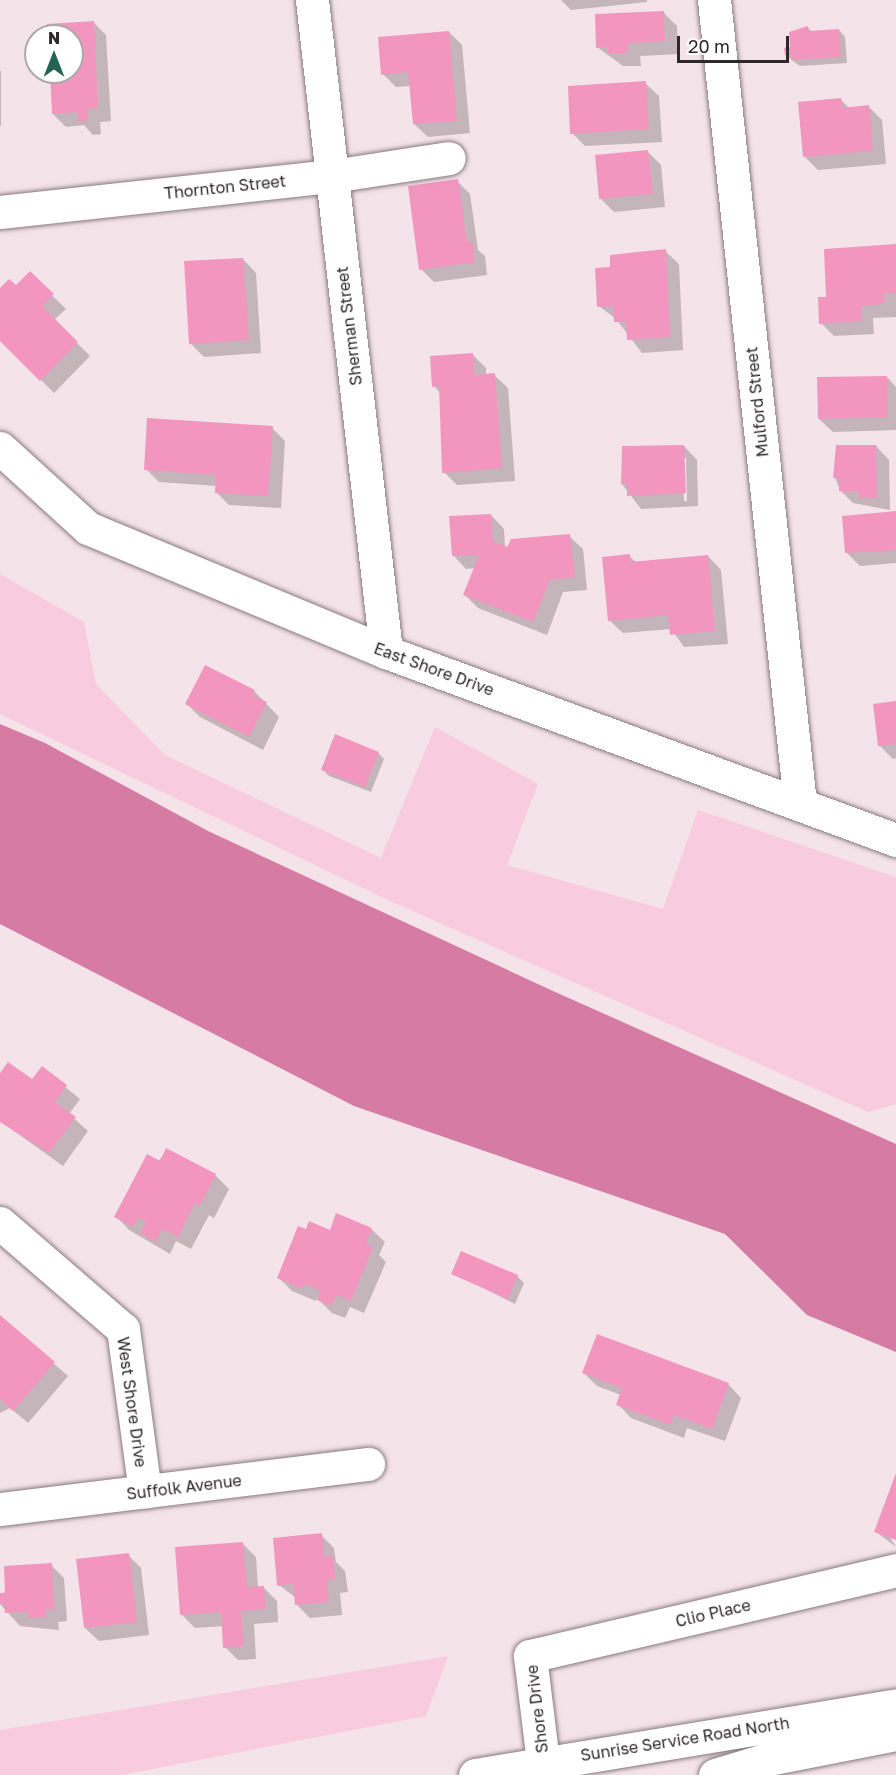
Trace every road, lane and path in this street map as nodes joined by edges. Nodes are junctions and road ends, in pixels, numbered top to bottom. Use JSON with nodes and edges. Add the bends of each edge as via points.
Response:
{"nodes":[{"id":1,"x":312,"y":0,"type":"edge"},
{"id":2,"x":714,"y":0,"type":"edge"},
{"id":3,"x":449,"y":158,"type":"dead end"},
{"id":4,"x":332,"y":176,"type":"junction"},
{"id":5,"x":0,"y":212,"type":"edge"},
{"id":6,"x":0,"y":448,"type":"edge"},
{"id":7,"x":386,"y":652,"type":"junction"},
{"id":8,"x":800,"y":803,"type":"junction"},
{"id":9,"x":896,"y":840,"type":"edge"},
{"id":10,"x":0,"y":1223,"type":"edge"},
{"id":11,"x":368,"y":1464,"type":"dead end"},
{"id":12,"x":145,"y":1492,"type":"junction"},
{"id":13,"x":0,"y":1509,"type":"edge"},
{"id":14,"x":896,"y":1570,"type":"edge"},
{"id":15,"x":530,"y":1656,"type":"joint"},
{"id":16,"x":896,"y":1705,"type":"edge"},
{"id":17,"x":896,"y":1734,"type":"edge"},
{"id":18,"x":543,"y":1762,"type":"junction"},
{"id":19,"x":475,"y":1775,"type":"edge"},
{"id":20,"x":715,"y":1775,"type":"edge"}],
"edges":[{"from":1,"to":4,"type":"main road","name":"Sherman Street"},
{"from":2,"to":8,"type":"main road","name":"Mulford Street"},
{"from":3,"to":4,"type":"main road","name":"Thornton Street"},
{"from":4,"to":5,"type":"main road","name":"Thornton Street"},
{"from":4,"to":7,"type":"main road","name":"Sherman Street"},
{"from":6,"to":7,"type":"main road","name":"East Shore Drive","via":[[88,528]]},
{"from":7,"to":8,"type":"main road","name":"East Shore Drive"},
{"from":8,"to":9,"type":"main road","name":"East Shore Drive"},
{"from":10,"to":12,"type":"main road","name":"West Shore Drive","via":[[123,1329]]},
{"from":11,"to":12,"type":"main road","name":"Suffolk Avenue"},
{"from":12,"to":13,"type":"main road","name":"Suffolk Avenue"},
{"from":14,"to":15,"type":"main road","name":"Clio Place"},
{"from":15,"to":18,"type":"main road","name":"Shore Drive"},
{"from":16,"to":18,"type":"main road","name":"Sunrise Service Road North"},
{"from":17,"to":20,"type":"main road","via":[[768,1759]]},
{"from":18,"to":19,"type":"main road","name":"Sunrise Service Road North"}]}
